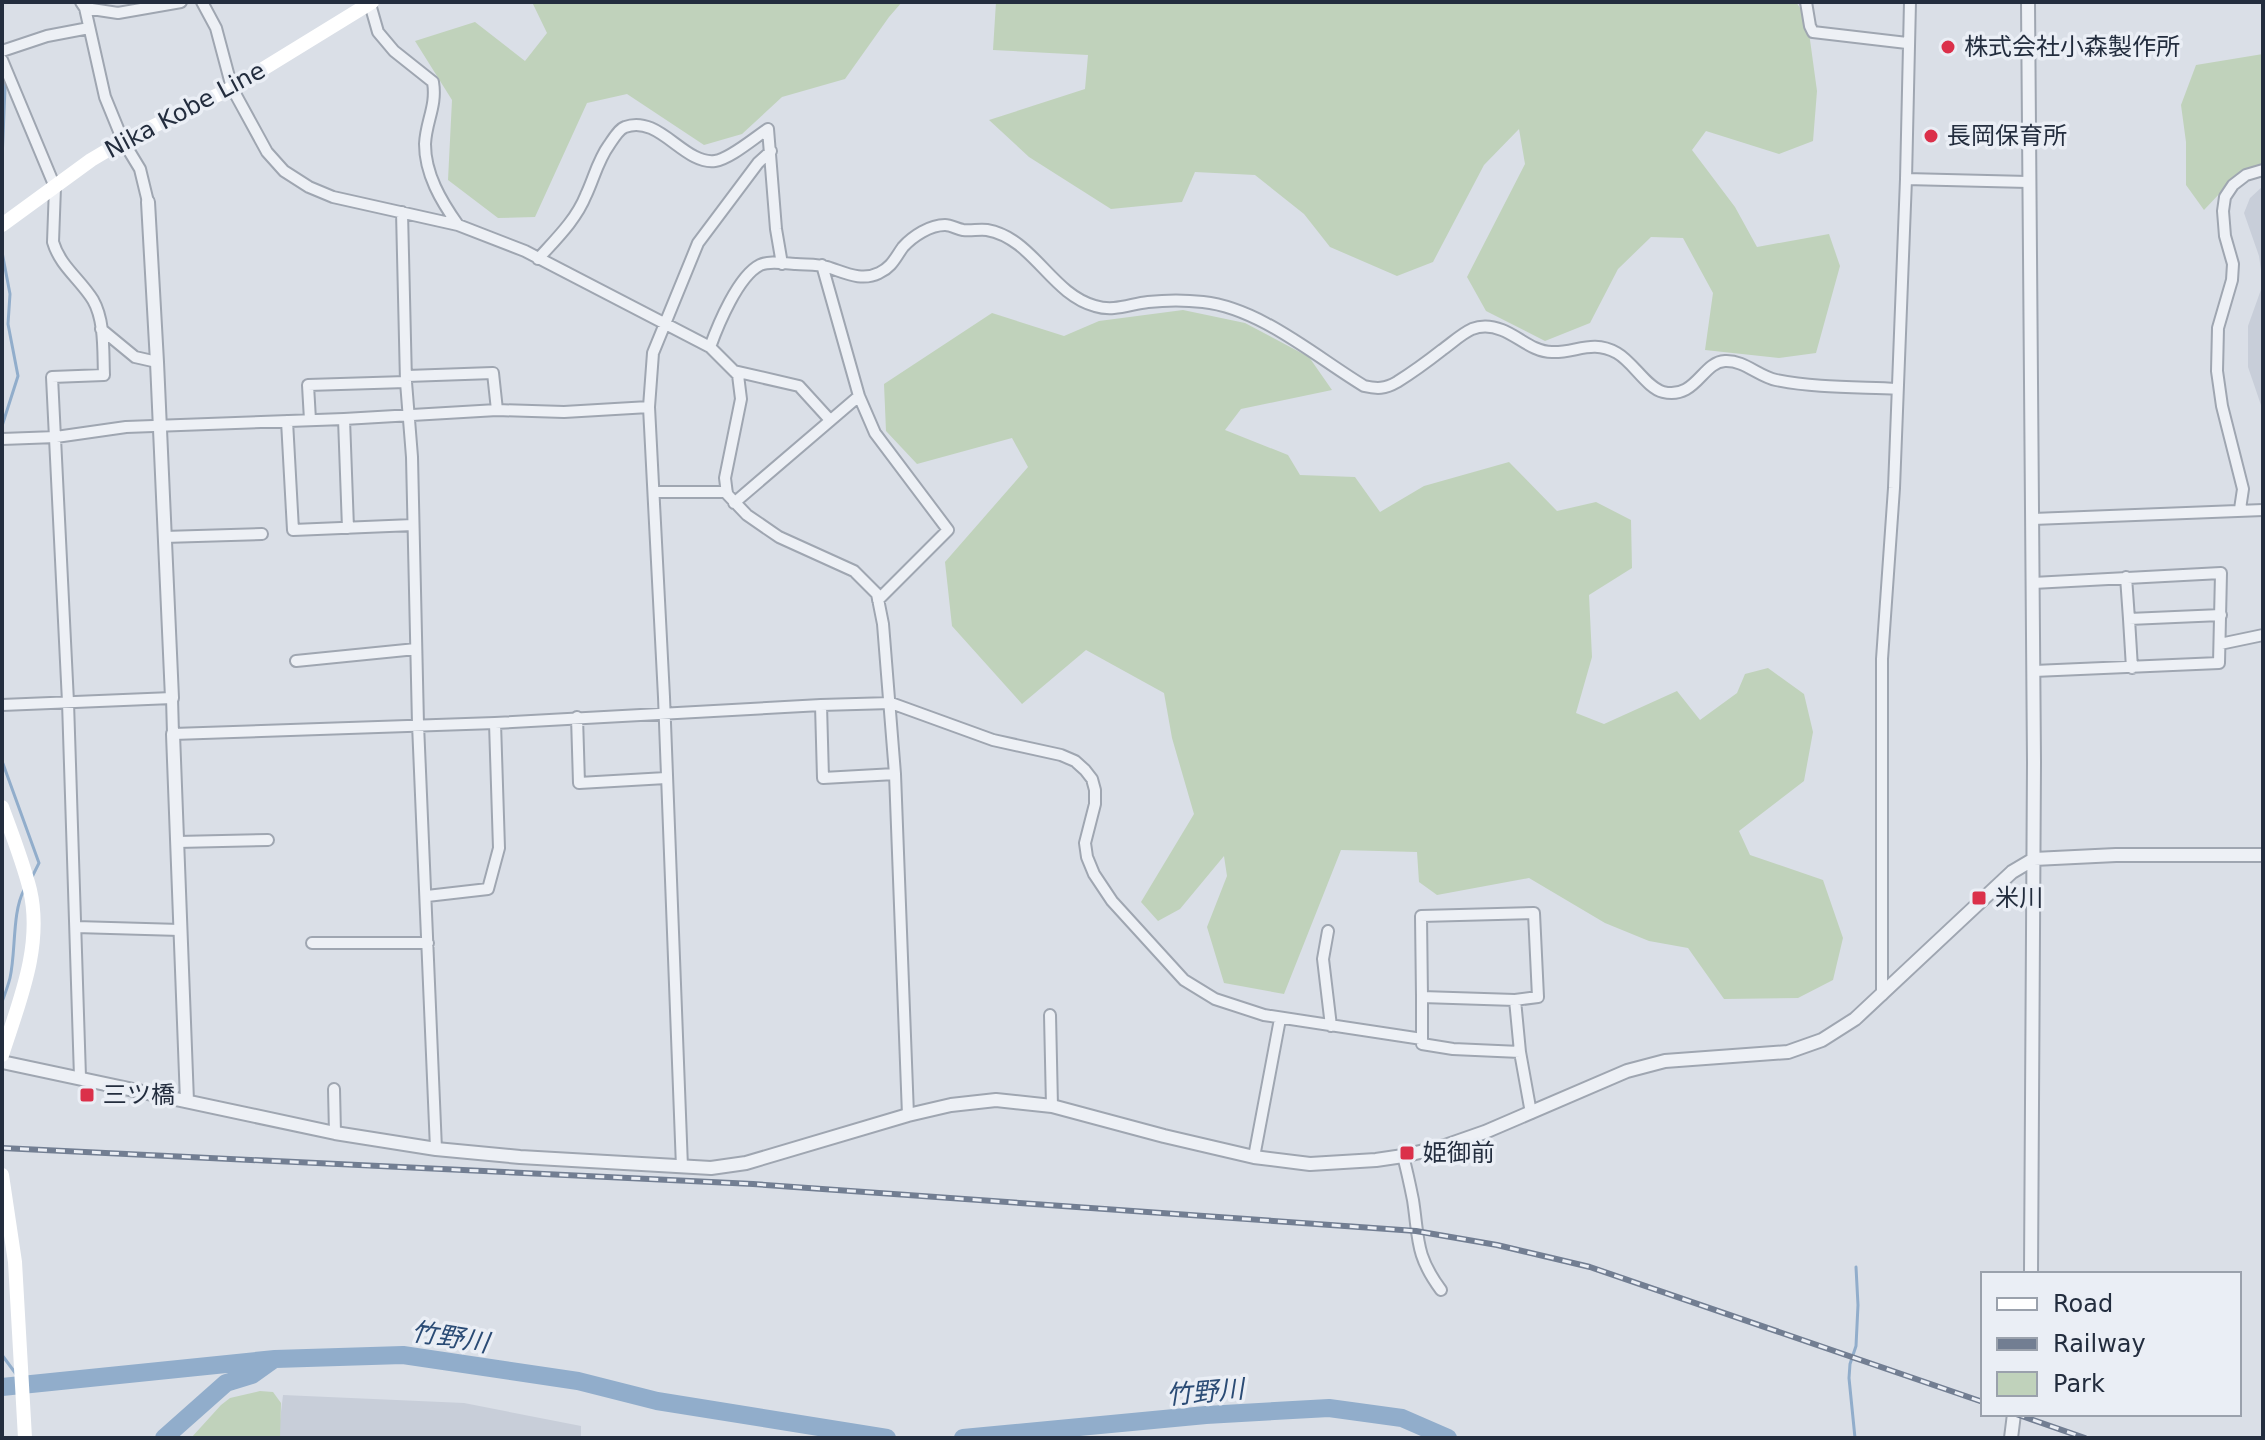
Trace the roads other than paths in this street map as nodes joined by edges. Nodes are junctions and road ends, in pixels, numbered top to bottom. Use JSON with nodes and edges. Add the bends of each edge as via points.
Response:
{"nodes":[{"id":1,"x":181,"y":2,"type":"edge"},
{"id":2,"x":202,"y":2,"type":"edge"},
{"id":3,"x":1806,"y":2,"type":"edge"},
{"id":4,"x":1910,"y":2,"type":"edge"},
{"id":5,"x":2028,"y":2,"type":"edge"},
{"id":6,"x":371,"y":3,"type":"edge"},
{"id":7,"x":83,"y":5,"type":"edge"},
{"id":8,"x":89,"y":28,"type":"junction"},
{"id":9,"x":1907,"y":43,"type":"junction"},
{"id":10,"x":2,"y":51,"type":"edge"},
{"id":11,"x":2,"y":60,"type":"edge"},
{"id":12,"x":232,"y":88,"type":"junction"},
{"id":13,"x":123,"y":141,"type":"junction"},
{"id":14,"x":771,"y":151,"type":"junction"},
{"id":15,"x":2263,"y":170,"type":"edge"},
{"id":16,"x":1906,"y":179,"type":"junction"},
{"id":17,"x":2028,"y":182,"type":"junction"},
{"id":18,"x":55,"y":187,"type":"junction"},
{"id":19,"x":148,"y":202,"type":"joint"},
{"id":20,"x":402,"y":212,"type":"junction"},
{"id":21,"x":2,"y":225,"type":"edge"},
{"id":22,"x":458,"y":225,"type":"junction"},
{"id":23,"x":538,"y":259,"type":"junction"},
{"id":24,"x":782,"y":264,"type":"junction"},
{"id":25,"x":822,"y":265,"type":"junction"},
{"id":26,"x":664,"y":322,"type":"junction"},
{"id":27,"x":101,"y":329,"type":"junction"},
{"id":28,"x":710,"y":347,"type":"junction"},
{"id":29,"x":157,"y":362,"type":"junction"},
{"id":30,"x":734,"y":371,"type":"junction"},
{"id":31,"x":406,"y":379,"type":"junction"},
{"id":32,"x":1897,"y":389,"type":"junction"},
{"id":33,"x":859,"y":396,"type":"junction"},
{"id":34,"x":649,"y":407,"type":"junction"},
{"id":35,"x":497,"y":410,"type":"junction"},
{"id":36,"x":409,"y":414,"type":"junction"},
{"id":37,"x":344,"y":419,"type":"junction"},
{"id":38,"x":310,"y":420,"type":"junction"},
{"id":39,"x":830,"y":420,"type":"junction"},
{"id":40,"x":287,"y":421,"type":"junction"},
{"id":41,"x":159,"y":426,"type":"junction"},
{"id":42,"x":56,"y":437,"type":"junction"},
{"id":43,"x":2,"y":439,"type":"edge"},
{"id":44,"x":654,"y":492,"type":"junction"},
{"id":45,"x":727,"y":492,"type":"junction"},
{"id":46,"x":734,"y":503,"type":"junction"},
{"id":47,"x":2240,"y":509,"type":"junction"},
{"id":48,"x":2263,"y":510,"type":"edge"},
{"id":49,"x":2033,"y":519,"type":"junction"},
{"id":50,"x":413,"y":525,"type":"junction"},
{"id":51,"x":348,"y":528,"type":"junction"},
{"id":52,"x":262,"y":534,"type":"dead end"},
{"id":53,"x":164,"y":537,"type":"junction"},
{"id":54,"x":2126,"y":577,"type":"junction"},
{"id":55,"x":2033,"y":583,"type":"junction"},
{"id":56,"x":878,"y":600,"type":"junction"},
{"id":57,"x":2221,"y":615,"type":"junction"},
{"id":58,"x":2129,"y":619,"type":"junction"},
{"id":59,"x":2263,"y":635,"type":"edge"},
{"id":60,"x":2220,"y":644,"type":"junction"},
{"id":61,"x":416,"y":649,"type":"junction"},
{"id":62,"x":296,"y":661,"type":"dead end"},
{"id":63,"x":2132,"y":668,"type":"junction"},
{"id":64,"x":2034,"y":671,"type":"junction"},
{"id":65,"x":172,"y":698,"type":"junction"},
{"id":66,"x":68,"y":702,"type":"junction"},
{"id":67,"x":891,"y":703,"type":"junction"},
{"id":68,"x":2,"y":705,"type":"edge"},
{"id":69,"x":821,"y":705,"type":"junction"},
{"id":70,"x":664,"y":715,"type":"junction"},
{"id":71,"x":577,"y":717,"type":"junction"},
{"id":72,"x":495,"y":723,"type":"junction"},
{"id":73,"x":418,"y":724,"type":"junction"},
{"id":74,"x":173,"y":734,"type":"junction"},
{"id":75,"x":895,"y":774,"type":"junction"},
{"id":76,"x":666,"y":778,"type":"junction"},
{"id":77,"x":2,"y":807,"type":"edge"},
{"id":78,"x":268,"y":840,"type":"dead end"},
{"id":79,"x":177,"y":842,"type":"junction"},
{"id":80,"x":2263,"y":855,"type":"edge"},
{"id":81,"x":2034,"y":859,"type":"junction"},
{"id":82,"x":427,"y":896,"type":"junction"},
{"id":83,"x":76,"y":927,"type":"junction"},
{"id":84,"x":180,"y":930,"type":"junction"},
{"id":85,"x":1328,"y":931,"type":"dead end"},
{"id":86,"x":312,"y":943,"type":"dead end"},
{"id":87,"x":428,"y":943,"type":"junction"},
{"id":88,"x":1882,"y":995,"type":"junction"},
{"id":89,"x":1422,"y":997,"type":"junction"},
{"id":90,"x":1515,"y":1000,"type":"junction"},
{"id":91,"x":1050,"y":1015,"type":"dead end"},
{"id":92,"x":1280,"y":1019,"type":"junction"},
{"id":93,"x":1331,"y":1026,"type":"junction"},
{"id":94,"x":1422,"y":1039,"type":"junction"},
{"id":95,"x":1520,"y":1052,"type":"junction"},
{"id":96,"x":2,"y":1055,"type":"edge"},
{"id":97,"x":2,"y":1062,"type":"edge"},
{"id":98,"x":80,"y":1077,"type":"junction"},
{"id":99,"x":334,"y":1089,"type":"dead end"},
{"id":100,"x":187,"y":1101,"type":"junction"},
{"id":101,"x":1052,"y":1106,"type":"junction"},
{"id":102,"x":1531,"y":1113,"type":"junction"},
{"id":103,"x":908,"y":1115,"type":"junction"},
{"id":104,"x":335,"y":1133,"type":"junction"},
{"id":105,"x":436,"y":1149,"type":"junction"},
{"id":106,"x":1403,"y":1156,"type":"junction"},
{"id":107,"x":1254,"y":1157,"type":"junction"},
{"id":108,"x":682,"y":1167,"type":"junction"},
{"id":109,"x":2,"y":1175,"type":"edge"},
{"id":110,"x":2031,"y":1272,"type":"edge"},
{"id":111,"x":1441,"y":1290,"type":"dead end"},
{"id":112,"x":2014,"y":1416,"type":"edge"},
{"id":113,"x":25,"y":1438,"type":"edge"},
{"id":114,"x":2011,"y":1438,"type":"edge"}],
"edges":[{"from":1,"to":7,"type":"street","via":[[118,13]]},
{"from":2,"to":12,"type":"street","via":[[216,28]]},
{"from":3,"to":9,"type":"street","via":[[1813,32]]},
{"from":4,"to":9,"type":"street"},
{"from":5,"to":17,"type":"street"},
{"from":6,"to":12,"type":"main road","name":"Nika Kobe Line"},
{"from":6,"to":22,"type":"street","via":[[378,32],[433,82],[436,97],[425,143],[428,163],[437,196]]},
{"from":7,"to":8,"type":"street"},
{"from":8,"to":10,"type":"street"},
{"from":8,"to":13,"type":"street","via":[[105,97]]},
{"from":9,"to":16,"type":"street"},
{"from":11,"to":18,"type":"street"},
{"from":12,"to":13,"type":"main road","name":"Nika Kobe Line"},
{"from":12,"to":20,"type":"street","via":[[267,152],[284,171],[333,197]]},
{"from":13,"to":18,"type":"main road","name":"Nika Kobe Line"},
{"from":13,"to":19,"type":"street","via":[[140,169]]},
{"from":14,"to":23,"type":"street","via":[[768,129],[715,161],[700,159],[659,131],[625,127],[606,149],[572,221]]},
{"from":14,"to":24,"type":"street"},
{"from":14,"to":26,"type":"street","via":[[698,243]]},
{"from":15,"to":47,"type":"street","via":[[2233,185],[2223,211],[2233,264],[2218,328],[2217,371],[2243,489]]},
{"from":16,"to":17,"type":"street"},
{"from":16,"to":32,"type":"street"},
{"from":17,"to":49,"type":"street"},
{"from":18,"to":21,"type":"main road","name":"Nika Kobe Line"},
{"from":18,"to":27,"type":"street","via":[[55,251],[94,301]]},
{"from":19,"to":29,"type":"street"},
{"from":20,"to":22,"type":"street"},
{"from":20,"to":31,"type":"street"},
{"from":22,"to":23,"type":"street"},
{"from":23,"to":26,"type":"street"},
{"from":24,"to":25,"type":"street"},
{"from":24,"to":28,"type":"street","via":[[760,265],[745,279],[724,311]]},
{"from":25,"to":32,"type":"street","via":[[855,277],[877,275],[917,235],[935,227],[987,230],[1016,243],[1075,298],[1095,307],[1174,301],[1226,306],[1377,389],[1387,388],[1484,326],[1554,353],[1583,346],[1606,348],[1630,361],[1662,392],[1685,390],[1722,360],[1795,383]]},
{"from":25,"to":33,"type":"street"},
{"from":26,"to":28,"type":"street"},
{"from":26,"to":34,"type":"street","via":[[653,353]]},
{"from":27,"to":29,"type":"street","via":[[135,357]]},
{"from":27,"to":42,"type":"street","via":[[104,375],[52,377]]},
{"from":28,"to":30,"type":"street"},
{"from":29,"to":41,"type":"street"},
{"from":30,"to":39,"type":"street","via":[[799,386]]},
{"from":30,"to":45,"type":"street","via":[[741,399],[725,478]]},
{"from":31,"to":35,"type":"street","via":[[493,373]]},
{"from":31,"to":36,"type":"street"},
{"from":31,"to":38,"type":"street","via":[[308,385]]},
{"from":32,"to":88,"type":"street","via":[[1882,659]]},
{"from":33,"to":39,"type":"street"},
{"from":33,"to":56,"type":"street","via":[[875,433],[948,530]]},
{"from":34,"to":35,"type":"street"},
{"from":34,"to":44,"type":"street"},
{"from":35,"to":36,"type":"street"},
{"from":36,"to":37,"type":"street"},
{"from":36,"to":50,"type":"street"},
{"from":37,"to":38,"type":"street"},
{"from":37,"to":51,"type":"street"},
{"from":38,"to":40,"type":"street"},
{"from":39,"to":46,"type":"street"},
{"from":40,"to":41,"type":"street"},
{"from":40,"to":51,"type":"street","via":[[293,530]]},
{"from":41,"to":42,"type":"street"},
{"from":41,"to":53,"type":"street"},
{"from":42,"to":43,"type":"street"},
{"from":42,"to":66,"type":"street"},
{"from":44,"to":45,"type":"street"},
{"from":44,"to":70,"type":"street"},
{"from":45,"to":46,"type":"street"},
{"from":46,"to":56,"type":"street","via":[[779,537],[854,571]]},
{"from":47,"to":48,"type":"street"},
{"from":47,"to":49,"type":"street"},
{"from":49,"to":55,"type":"street"},
{"from":50,"to":51,"type":"street"},
{"from":50,"to":61,"type":"street"},
{"from":52,"to":53,"type":"street"},
{"from":53,"to":65,"type":"street"},
{"from":54,"to":55,"type":"street"},
{"from":54,"to":57,"type":"street","via":[[2221,573]]},
{"from":54,"to":58,"type":"street"},
{"from":55,"to":64,"type":"street"},
{"from":56,"to":67,"type":"street"},
{"from":57,"to":58,"type":"street"},
{"from":57,"to":60,"type":"street"},
{"from":58,"to":63,"type":"street"},
{"from":59,"to":60,"type":"street"},
{"from":60,"to":63,"type":"street","via":[[2219,663]]},
{"from":61,"to":62,"type":"street"},
{"from":61,"to":73,"type":"street"},
{"from":63,"to":64,"type":"street"},
{"from":64,"to":81,"type":"street"},
{"from":65,"to":66,"type":"street"},
{"from":65,"to":74,"type":"street"},
{"from":66,"to":68,"type":"street"},
{"from":66,"to":83,"type":"street"},
{"from":67,"to":69,"type":"street"},
{"from":67,"to":75,"type":"street"},
{"from":67,"to":92,"type":"street","via":[[993,740],[1075,761],[1095,790],[1085,843],[1100,886],[1184,980],[1215,999]]},
{"from":69,"to":70,"type":"street"},
{"from":69,"to":75,"type":"street","via":[[823,778]]},
{"from":70,"to":71,"type":"street"},
{"from":70,"to":76,"type":"street"},
{"from":71,"to":72,"type":"street"},
{"from":71,"to":76,"type":"street","via":[[579,783]]},
{"from":72,"to":73,"type":"street"},
{"from":72,"to":82,"type":"street","via":[[499,848],[488,889]]},
{"from":73,"to":74,"type":"street"},
{"from":73,"to":82,"type":"street"},
{"from":74,"to":79,"type":"street"},
{"from":75,"to":103,"type":"street"},
{"from":76,"to":108,"type":"street"},
{"from":77,"to":96,"type":"main road","via":[[33,913],[31,958]]},
{"from":78,"to":79,"type":"street"},
{"from":79,"to":84,"type":"street"},
{"from":80,"to":81,"type":"street"},
{"from":81,"to":88,"type":"street","via":[[2012,872]]},
{"from":81,"to":110,"type":"street"},
{"from":82,"to":87,"type":"street"},
{"from":83,"to":84,"type":"street"},
{"from":83,"to":98,"type":"street"},
{"from":84,"to":100,"type":"street"},
{"from":85,"to":93,"type":"street","via":[[1323,959]]},
{"from":86,"to":87,"type":"street"},
{"from":87,"to":105,"type":"street"},
{"from":88,"to":102,"type":"street","via":[[1822,1040],[1788,1052],[1665,1061],[1627,1071]]},
{"from":89,"to":90,"type":"street"},
{"from":89,"to":90,"type":"street","via":[[1421,916],[1534,913],[1538,997]]},
{"from":89,"to":94,"type":"street"},
{"from":90,"to":95,"type":"street"},
{"from":91,"to":101,"type":"street"},
{"from":92,"to":93,"type":"street"},
{"from":92,"to":107,"type":"street"},
{"from":93,"to":94,"type":"street"},
{"from":94,"to":95,"type":"street","via":[[1422,1044],[1453,1049]]},
{"from":95,"to":102,"type":"street"},
{"from":97,"to":98,"type":"street"},
{"from":98,"to":100,"type":"street"},
{"from":99,"to":104,"type":"street"},
{"from":100,"to":104,"type":"street"},
{"from":101,"to":103,"type":"street","via":[[996,1100]]},
{"from":101,"to":107,"type":"street"},
{"from":102,"to":106,"type":"street"},
{"from":103,"to":108,"type":"street","via":[[746,1163]]},
{"from":104,"to":105,"type":"street"},
{"from":105,"to":108,"type":"street"},
{"from":106,"to":107,"type":"street","via":[[1310,1164]]},
{"from":106,"to":111,"type":"street","via":[[1418,1248]]},
{"from":109,"to":113,"type":"main road","via":[[15,1262]]},
{"from":112,"to":114,"type":"street"}]}
